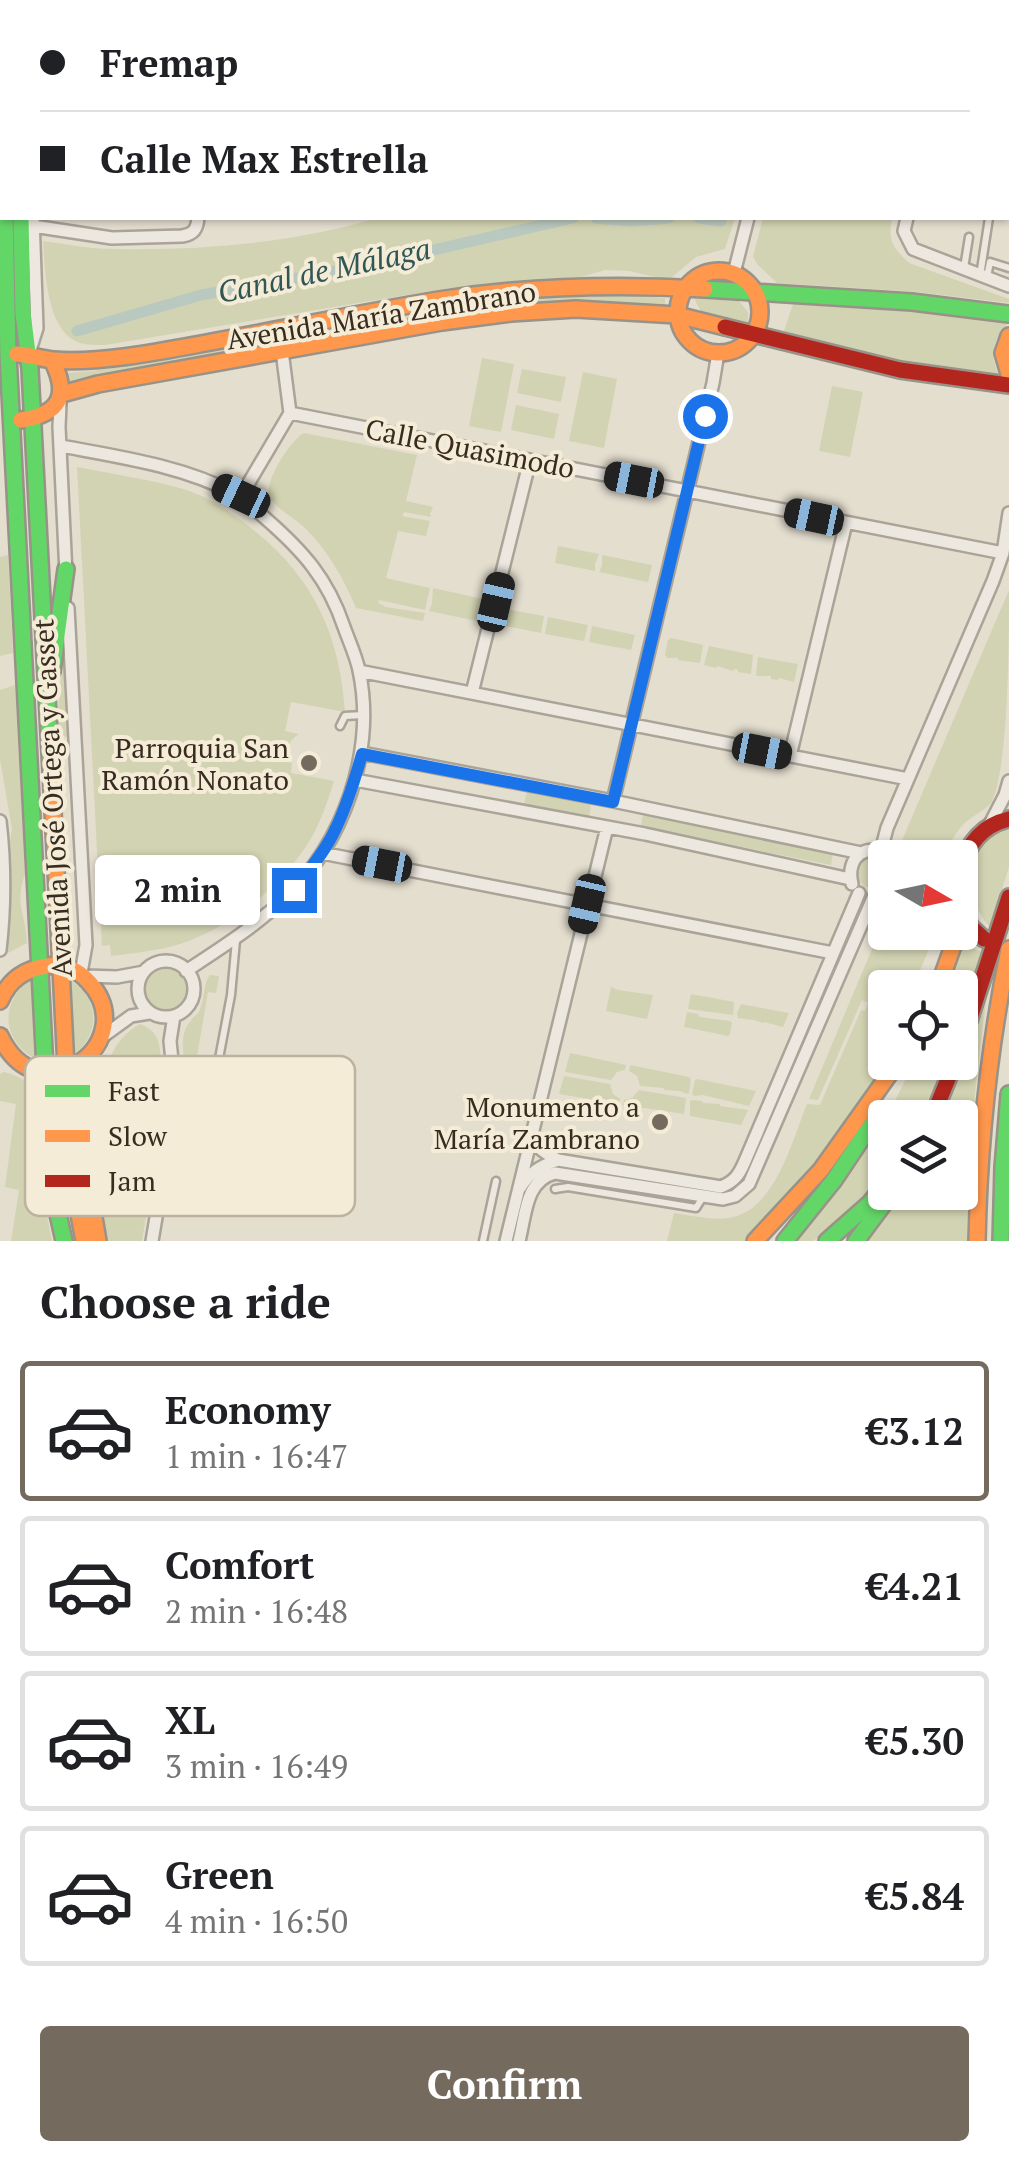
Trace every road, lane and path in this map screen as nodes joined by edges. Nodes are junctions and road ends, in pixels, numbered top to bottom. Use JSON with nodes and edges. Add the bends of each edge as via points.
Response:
{"nodes":[{"id":1,"x":5,"y":220,"type":"edge"},
{"id":2,"x":29,"y":220,"type":"edge"},
{"id":3,"x":198,"y":220,"type":"edge"},
{"id":4,"x":747,"y":220,"type":"edge"},
{"id":5,"x":907,"y":220,"type":"edge"},
{"id":6,"x":989,"y":220,"type":"edge"},
{"id":7,"x":969,"y":237,"type":"dead end"},
{"id":8,"x":1009,"y":268,"type":"edge"},
{"id":9,"x":964,"y":270,"type":"junction"},
{"id":10,"x":734,"y":273,"type":"junction"},
{"id":11,"x":984,"y":277,"type":"junction"},
{"id":12,"x":1009,"y":286,"type":"edge"},
{"id":13,"x":684,"y":288,"type":"junction"},
{"id":14,"x":757,"y":294,"type":"junction"},
{"id":15,"x":1009,"y":314,"type":"edge"},
{"id":16,"x":678,"y":315,"type":"junction"},
{"id":17,"x":37,"y":328,"type":"junction"},
{"id":18,"x":754,"y":334,"type":"junction"},
{"id":19,"x":1009,"y":336,"type":"edge"},
{"id":20,"x":282,"y":352,"type":"junction"},
{"id":21,"x":718,"y":354,"type":"junction"},
{"id":22,"x":28,"y":355,"type":"junction"},
{"id":23,"x":4,"y":356,"type":"edge"},
{"id":24,"x":52,"y":360,"type":"junction"},
{"id":25,"x":1009,"y":374,"type":"edge"},
{"id":26,"x":1009,"y":385,"type":"edge"},
{"id":27,"x":61,"y":396,"type":"junction"},
{"id":28,"x":290,"y":413,"type":"junction"},
{"id":29,"x":32,"y":419,"type":"junction"},
{"id":30,"x":6,"y":420,"type":"edge"},
{"id":31,"x":61,"y":446,"type":"junction"},
{"id":32,"x":530,"y":460,"type":"junction"},
{"id":33,"x":688,"y":490,"type":"junction"},
{"id":34,"x":241,"y":496,"type":"junction"},
{"id":35,"x":1009,"y":513,"type":"edge"},
{"id":36,"x":846,"y":523,"type":"junction"},
{"id":37,"x":1003,"y":553,"type":"junction"},
{"id":38,"x":66,"y":569,"type":"junction"},
{"id":39,"x":359,"y":671,"type":"junction"},
{"id":40,"x":472,"y":693,"type":"junction"},
{"id":41,"x":362,"y":715,"type":"junction"},
{"id":42,"x":46,"y":717,"type":"junction"},
{"id":43,"x":630,"y":725,"type":"junction"},
{"id":44,"x":340,"y":726,"type":"dead end"},
{"id":45,"x":362,"y":754,"type":"junction"},
{"id":46,"x":790,"y":756,"type":"junction"},
{"id":47,"x":355,"y":780,"type":"junction"},
{"id":48,"x":908,"y":780,"type":"junction"},
{"id":49,"x":1009,"y":781,"type":"edge"},
{"id":50,"x":613,"y":802,"type":"junction"},
{"id":51,"x":1009,"y":819,"type":"edge"},
{"id":52,"x":0,"y":822,"type":"edge"},
{"id":53,"x":990,"y":824,"type":"junction"},
{"id":54,"x":607,"y":827,"type":"junction"},
{"id":55,"x":887,"y":840,"type":"edge"},
{"id":56,"x":975,"y":840,"type":"edge"},
{"id":57,"x":2,"y":851,"type":"edge"},
{"id":58,"x":868,"y":851,"type":"edge"},
{"id":59,"x":322,"y":853,"type":"junction"},
{"id":60,"x":860,"y":853,"type":"junction"},
{"id":61,"x":850,"y":878,"type":"junction"},
{"id":62,"x":858,"y":893,"type":"junction"},
{"id":63,"x":868,"y":894,"type":"edge"},
{"id":64,"x":1009,"y":897,"type":"edge"},
{"id":65,"x":587,"y":904,"type":"junction"},
{"id":66,"x":868,"y":924,"type":"edge"},
{"id":67,"x":978,"y":934,"type":"edge"},
{"id":68,"x":236,"y":938,"type":"junction"},
{"id":69,"x":984,"y":939,"type":"dead end"},
{"id":70,"x":1009,"y":948,"type":"edge"},
{"id":71,"x":0,"y":950,"type":"edge"},
{"id":72,"x":833,"y":953,"type":"junction"},
{"id":73,"x":61,"y":965,"type":"junction"},
{"id":74,"x":40,"y":966,"type":"junction"},
{"id":75,"x":186,"y":971,"type":"junction"},
{"id":76,"x":144,"y":972,"type":"junction"},
{"id":77,"x":83,"y":975,"type":"junction"},
{"id":78,"x":1,"y":993,"type":"edge"},
{"id":79,"x":978,"y":993,"type":"edge"},
{"id":80,"x":150,"y":1013,"type":"junction"},
{"id":81,"x":174,"y":1016,"type":"junction"},
{"id":82,"x":0,"y":1036,"type":"edge"},
{"id":83,"x":102,"y":1037,"type":"junction"},
{"id":84,"x":44,"y":1056,"type":"edge"},
{"id":85,"x":65,"y":1056,"type":"edge"},
{"id":86,"x":89,"y":1056,"type":"edge"},
{"id":87,"x":172,"y":1056,"type":"edge"},
{"id":88,"x":219,"y":1056,"type":"edge"},
{"id":89,"x":25,"y":1066,"type":"edge"},
{"id":90,"x":885,"y":1080,"type":"edge"},
{"id":91,"x":898,"y":1080,"type":"edge"},
{"id":92,"x":1009,"y":1094,"type":"edge"},
{"id":93,"x":532,"y":1131,"type":"junction"},
{"id":94,"x":558,"y":1160,"type":"junction"},
{"id":95,"x":566,"y":1173,"type":"junction"},
{"id":96,"x":496,"y":1181,"type":"dead end"},
{"id":97,"x":568,"y":1187,"type":"junction"},
{"id":98,"x":555,"y":1189,"type":"dead end"},
{"id":99,"x":734,"y":1189,"type":"junction"},
{"id":100,"x":515,"y":1196,"type":"junction"},
{"id":101,"x":703,"y":1197,"type":"junction"},
{"id":102,"x":868,"y":1205,"type":"edge"},
{"id":103,"x":878,"y":1210,"type":"edge"},
{"id":104,"x":58,"y":1216,"type":"edge"},
{"id":105,"x":79,"y":1216,"type":"edge"},
{"id":106,"x":94,"y":1216,"type":"edge"},
{"id":107,"x":156,"y":1216,"type":"edge"},
{"id":108,"x":788,"y":1236,"type":"edge"},
{"id":109,"x":64,"y":1241,"type":"edge"},
{"id":110,"x":84,"y":1241,"type":"edge"},
{"id":111,"x":98,"y":1241,"type":"edge"},
{"id":112,"x":152,"y":1241,"type":"edge"},
{"id":113,"x":482,"y":1241,"type":"edge"},
{"id":114,"x":506,"y":1241,"type":"edge"},
{"id":115,"x":519,"y":1241,"type":"edge"},
{"id":116,"x":756,"y":1241,"type":"edge"},
{"id":117,"x":826,"y":1241,"type":"edge"},
{"id":118,"x":856,"y":1241,"type":"edge"},
{"id":119,"x":978,"y":1241,"type":"edge"},
{"id":120,"x":1001,"y":1241,"type":"edge"}],
"edges":[{"from":1,"to":23,"type":"main road","name":"Avenida José Ortega y Gasset"},
{"from":2,"to":3,"type":"street","via":[[112,238],[190,235]]},
{"from":2,"to":17,"type":"street","name":"Avenida José Ortega y Gasset"},
{"from":2,"to":22,"type":"main road","name":"Avenida José Ortega y Gasset"},
{"from":4,"to":10,"type":"street"},
{"from":5,"to":9,"type":"street","via":[[913,249]]},
{"from":6,"to":11,"type":"lane"},
{"from":7,"to":9,"type":"lane"},
{"from":8,"to":11,"type":"lane","via":[[990,262]]},
{"from":9,"to":11,"type":"street"},
{"from":10,"to":13,"type":"main road","via":[[712,271]]},
{"from":10,"to":14,"type":"main road"},
{"from":11,"to":12,"type":"street"},
{"from":13,"to":14,"type":"main road","name":"Avenida María Zambrano"},
{"from":13,"to":16,"type":"main road"},
{"from":13,"to":24,"type":"main road","name":"Avenida María Zambrano","via":[[489,293],[172,349]]},
{"from":14,"to":15,"type":"main road","name":"Avenida María Zambrano"},
{"from":14,"to":18,"type":"main road"},
{"from":16,"to":18,"type":"main road","name":"Avenida María Zambrano"},
{"from":16,"to":20,"type":"main road","name":"Avenida María Zambrano","via":[[511,312]]},
{"from":16,"to":21,"type":"main road","via":[[695,346]]},
{"from":17,"to":22,"type":"street","name":"Avenida José Ortega y Gasset"},
{"from":17,"to":24,"type":"street","name":"Avenida José Ortega y Gasset"},
{"from":18,"to":21,"type":"main road"},
{"from":18,"to":26,"type":"main road","name":"Avenida María Zambrano","via":[[900,370]]},
{"from":19,"to":25,"type":"main road","via":[[1003,353]]},
{"from":20,"to":27,"type":"main road","name":"Avenida María Zambrano"},
{"from":20,"to":28,"type":"street"},
{"from":21,"to":33,"type":"street"},
{"from":22,"to":23,"type":"main road","name":"Avenida María Zambrano"},
{"from":22,"to":24,"type":"main road","name":"Avenida María Zambrano"},
{"from":22,"to":29,"type":"main road","name":"Avenida José Ortega y Gasset"},
{"from":23,"to":30,"type":"main road","name":"Avenida José Ortega y Gasset"},
{"from":24,"to":27,"type":"main road"},
{"from":27,"to":29,"type":"main road","via":[[54,410]]},
{"from":27,"to":31,"type":"street","name":"Avenida José Ortega y Gasset"},
{"from":28,"to":32,"type":"street","name":"Calle Quasimodo"},
{"from":28,"to":34,"type":"street"},
{"from":29,"to":30,"type":"main road"},
{"from":29,"to":42,"type":"main road","name":"Avenida José Ortega y Gasset"},
{"from":30,"to":74,"type":"main road","name":"Avenida José Ortega y Gasset"},
{"from":31,"to":34,"type":"street","via":[[182,472]]},
{"from":31,"to":38,"type":"street","name":"Avenida José Ortega y Gasset"},
{"from":32,"to":33,"type":"street","name":"Calle Quasimodo"},
{"from":32,"to":40,"type":"street"},
{"from":33,"to":36,"type":"street","name":"Calle Quasimodo"},
{"from":33,"to":43,"type":"street"},
{"from":34,"to":39,"type":"street","via":[[319,573]]},
{"from":35,"to":37,"type":"street"},
{"from":36,"to":37,"type":"street","name":"Calle Quasimodo"},
{"from":36,"to":46,"type":"street"},
{"from":37,"to":48,"type":"street"},
{"from":38,"to":42,"type":"main road"},
{"from":38,"to":77,"type":"street","name":"Avenida José Ortega y Gasset"},
{"from":39,"to":40,"type":"street"},
{"from":39,"to":41,"type":"street"},
{"from":40,"to":43,"type":"street"},
{"from":41,"to":44,"type":"lane","via":[[345,716]]},
{"from":41,"to":45,"type":"street"},
{"from":42,"to":73,"type":"main road","name":"Avenida José Ortega y Gasset"},
{"from":43,"to":46,"type":"street"},
{"from":43,"to":50,"type":"street"},
{"from":45,"to":47,"type":"street"},
{"from":45,"to":50,"type":"street"},
{"from":46,"to":48,"type":"street"},
{"from":47,"to":54,"type":"street"},
{"from":47,"to":59,"type":"street"},
{"from":48,"to":55,"type":"street"},
{"from":49,"to":53,"type":"street"},
{"from":50,"to":54,"type":"street","via":[[622,818]]},
{"from":50,"to":54,"type":"street","via":[[598,809],[597,819]]},
{"from":50,"to":60,"type":"street"},
{"from":51,"to":53,"type":"main road"},
{"from":52,"to":57,"type":"street"},
{"from":53,"to":56,"type":"main road"},
{"from":54,"to":61,"type":"street"},
{"from":54,"to":65,"type":"street"},
{"from":57,"to":71,"type":"street"},
{"from":58,"to":60,"type":"street"},
{"from":59,"to":65,"type":"street"},
{"from":59,"to":68,"type":"street","via":[[294,890]]},
{"from":60,"to":61,"type":"street"},
{"from":61,"to":62,"type":"street"},
{"from":62,"to":63,"type":"street"},
{"from":62,"to":72,"type":"street"},
{"from":64,"to":79,"type":"main road"},
{"from":65,"to":72,"type":"street"},
{"from":65,"to":93,"type":"street"},
{"from":66,"to":99,"type":"street","via":[[749,1184]]},
{"from":67,"to":69,"type":"main road"},
{"from":68,"to":75,"type":"street"},
{"from":68,"to":88,"type":"lane"},
{"from":70,"to":119,"type":"main road","via":[[982,1116]]},
{"from":72,"to":99,"type":"street"},
{"from":73,"to":74,"type":"main road"},
{"from":73,"to":77,"type":"main road"},
{"from":73,"to":85,"type":"main road","name":"Avenida José Ortega y Gasset"},
{"from":74,"to":78,"type":"main road"},
{"from":74,"to":84,"type":"main road","name":"Avenida José Ortega y Gasset"},
{"from":75,"to":76,"type":"street","via":[[163,962]]},
{"from":75,"to":81,"type":"street","via":[[192,998]]},
{"from":76,"to":77,"type":"street"},
{"from":76,"to":80,"type":"street","via":[[138,989]]},
{"from":77,"to":83,"type":"main road","via":[[102,1001]]},
{"from":80,"to":81,"type":"street"},
{"from":80,"to":83,"type":"street","via":[[132,1016]]},
{"from":81,"to":87,"type":"street"},
{"from":82,"to":89,"type":"main road"},
{"from":83,"to":86,"type":"main road"},
{"from":90,"to":116,"type":"main road","via":[[821,1170]]},
{"from":91,"to":108,"type":"main road","via":[[834,1180]]},
{"from":92,"to":120,"type":"main road"},
{"from":93,"to":94,"type":"street","via":[[540,1151]]},
{"from":93,"to":100,"type":"street"},
{"from":94,"to":99,"type":"street"},
{"from":94,"to":100,"type":"street","via":[[530,1174]]},
{"from":95,"to":97,"type":"lane"},
{"from":95,"to":101,"type":"street"},
{"from":95,"to":115,"type":"street","via":[[542,1176],[532,1189]]},
{"from":96,"to":113,"type":"lane"},
{"from":97,"to":98,"type":"lane"},
{"from":97,"to":101,"type":"lane","via":[[696,1208]]},
{"from":99,"to":101,"type":"street","via":[[723,1198]]},
{"from":100,"to":114,"type":"street"},
{"from":102,"to":117,"type":"main road"},
{"from":103,"to":118,"type":"main road"},
{"from":104,"to":109,"type":"main road","name":"Avenida José Ortega y Gasset"},
{"from":105,"to":110,"type":"main road","name":"Avenida José Ortega y Gasset"},
{"from":106,"to":111,"type":"main road"},
{"from":107,"to":112,"type":"street"}]}
